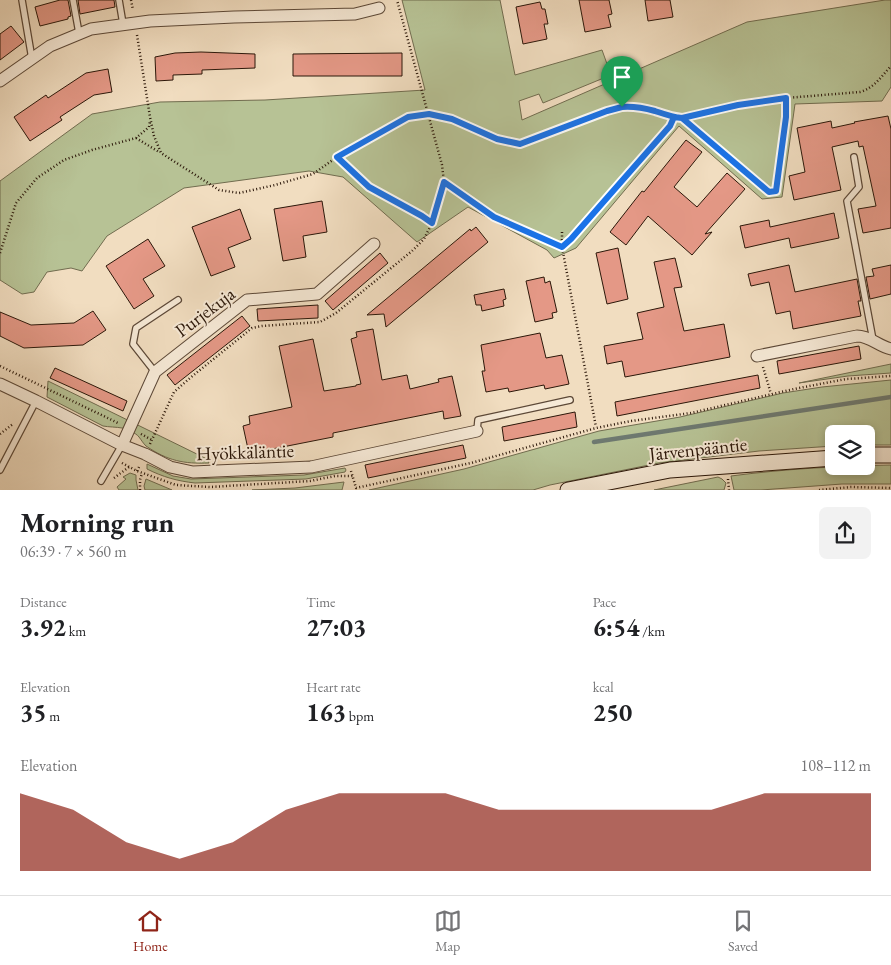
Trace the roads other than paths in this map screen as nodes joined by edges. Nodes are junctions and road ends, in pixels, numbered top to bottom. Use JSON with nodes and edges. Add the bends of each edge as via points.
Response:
{"nodes":[{"id":1,"x":22,"y":0,"type":"edge"},
{"id":2,"x":73,"y":0,"type":"edge"},
{"id":3,"x":119,"y":0,"type":"edge"},
{"id":4,"x":380,"y":6,"type":"dead end"},
{"id":5,"x":129,"y":24,"type":"junction"},
{"id":6,"x":79,"y":33,"type":"junction"},
{"id":7,"x":32,"y":59,"type":"junction"},
{"id":8,"x":0,"y":80,"type":"edge"},
{"id":9,"x":854,"y":157,"type":"dead end"},
{"id":10,"x":374,"y":244,"type":"dead end"},
{"id":11,"x":178,"y":300,"type":"dead end"},
{"id":12,"x":873,"y":340,"type":"junction"},
{"id":13,"x":891,"y":349,"type":"edge"},
{"id":14,"x":759,"y":356,"type":"road end"},
{"id":15,"x":155,"y":372,"type":"junction"},
{"id":16,"x":0,"y":384,"type":"edge"},
{"id":17,"x":570,"y":400,"type":"dead end"},
{"id":18,"x":36,"y":401,"type":"junction"},
{"id":19,"x":477,"y":431,"type":"joint"},
{"id":20,"x":122,"y":445,"type":"junction"},
{"id":21,"x":875,"y":455,"type":"edge"},
{"id":22,"x":891,"y":455,"type":"edge"},
{"id":23,"x":825,"y":459,"type":"edge"},
{"id":24,"x":0,"y":470,"type":"edge"},
{"id":25,"x":101,"y":482,"type":"dead end"},
{"id":26,"x":568,"y":490,"type":"edge"}],
"edges":[{"from":1,"to":7,"type":"lane"},
{"from":2,"to":6,"type":"lane"},
{"from":3,"to":5,"type":"lane"},
{"from":4,"to":5,"type":"street","via":[[356,14],[234,16]]},
{"from":5,"to":6,"type":"street"},
{"from":6,"to":7,"type":"street","via":[[50,46]]},
{"from":7,"to":8,"type":"street"},
{"from":9,"to":12,"type":"lane","via":[[859,187],[847,201]]},
{"from":10,"to":15,"type":"street","name":"Purjekuja","via":[[317,294],[247,300]]},
{"from":11,"to":15,"type":"lane","via":[[136,328],[133,344]]},
{"from":12,"to":13,"type":"street"},
{"from":12,"to":14,"type":"street","via":[[857,336]]},
{"from":15,"to":20,"type":"street","name":"Purjekuja"},
{"from":16,"to":18,"type":"street","name":"Hyökkäläntie"},
{"from":17,"to":19,"type":"lane","via":[[478,420]]},
{"from":18,"to":20,"type":"street","name":"Hyökkäläntie"},
{"from":18,"to":24,"type":"lane"},
{"from":19,"to":20,"type":"street","name":"Hyökkäläntie","via":[[311,467],[193,472],[170,467]]},
{"from":20,"to":25,"type":"lane"},
{"from":21,"to":22,"type":"main road"},
{"from":23,"to":26,"type":"main road","name":"Järvenpääntie","via":[[670,470]]}]}
